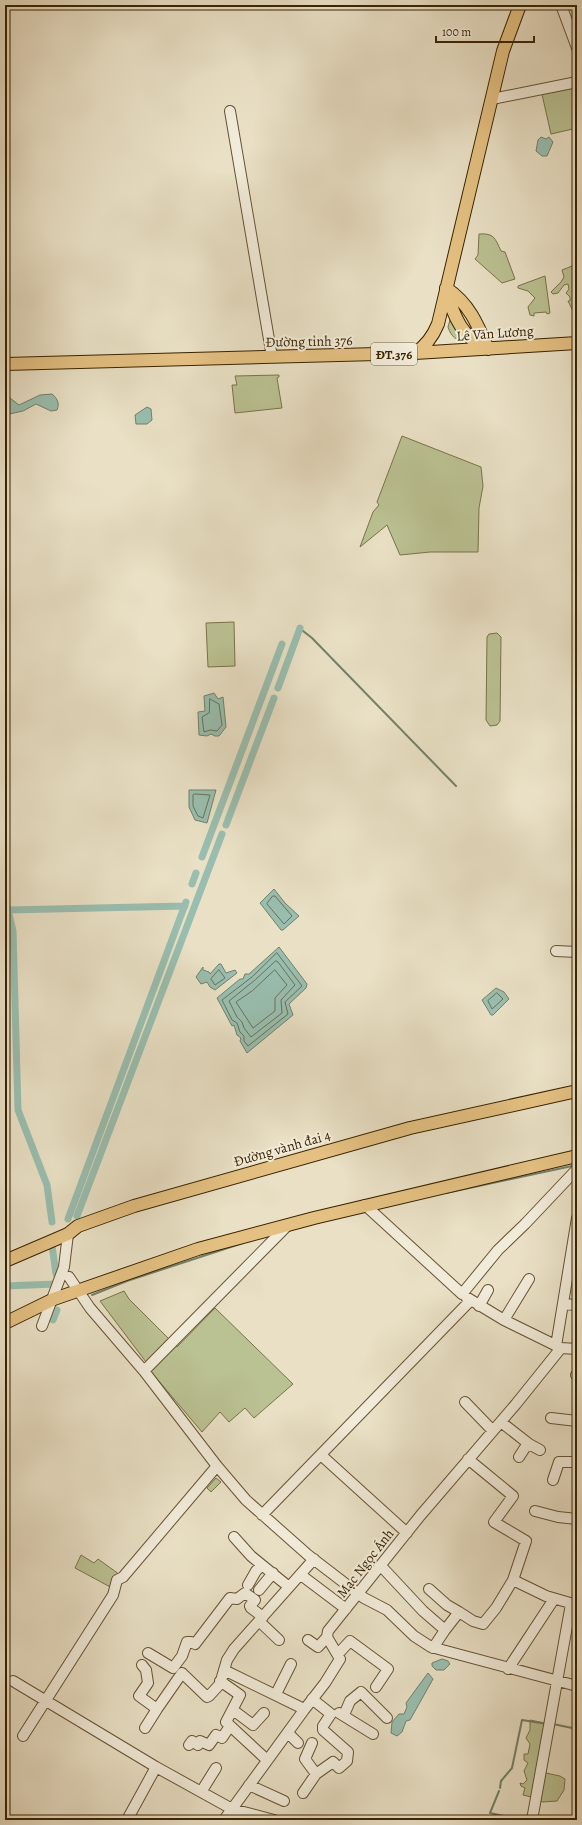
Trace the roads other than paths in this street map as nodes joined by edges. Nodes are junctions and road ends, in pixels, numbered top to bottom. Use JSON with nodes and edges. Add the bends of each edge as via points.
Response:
{"nodes":[{"id":1,"x":520,"y":5,"type":"edge"},
{"id":2,"x":561,"y":5,"type":"edge"},
{"id":3,"x":577,"y":48,"type":"edge"},
{"id":4,"x":577,"y":82,"type":"edge"},
{"id":5,"x":492,"y":99,"type":"junction"},
{"id":6,"x":230,"y":110,"type":"dead end"},
{"id":7,"x":446,"y":288,"type":"junction"},
{"id":8,"x":577,"y":342,"type":"edge"},
{"id":9,"x":488,"y":349,"type":"junction"},
{"id":10,"x":415,"y":353,"type":"junction"},
{"id":11,"x":272,"y":357,"type":"junction"},
{"id":12,"x":5,"y":364,"type":"edge"},
{"id":13,"x":556,"y":951,"type":"dead end"},
{"id":14,"x":577,"y":952,"type":"edge"},
{"id":15,"x":577,"y":1091,"type":"edge"},
{"id":16,"x":577,"y":1156,"type":"edge"},
{"id":17,"x":577,"y":1169,"type":"edge"},
{"id":18,"x":364,"y":1205,"type":"junction"},
{"id":19,"x":577,"y":1218,"type":"edge"},
{"id":20,"x":289,"y":1224,"type":"junction"},
{"id":21,"x":68,"y":1234,"type":"junction"},
{"id":22,"x":5,"y":1261,"type":"edge"},
{"id":23,"x":65,"y":1276,"type":"junction"},
{"id":24,"x":529,"y":1279,"type":"dead end"},
{"id":25,"x":488,"y":1290,"type":"dead end"},
{"id":26,"x":79,"y":1291,"type":"junction"},
{"id":27,"x":466,"y":1297,"type":"junction"},
{"id":28,"x":52,"y":1300,"type":"junction"},
{"id":29,"x":564,"y":1304,"type":"junction"},
{"id":30,"x":577,"y":1305,"type":"edge"},
{"id":31,"x":479,"y":1306,"type":"junction"},
{"id":32,"x":504,"y":1320,"type":"junction"},
{"id":33,"x":5,"y":1323,"type":"edge"},
{"id":34,"x":42,"y":1326,"type":"dead end"},
{"id":35,"x":559,"y":1347,"type":"junction"},
{"id":36,"x":577,"y":1349,"type":"edge"},
{"id":37,"x":144,"y":1371,"type":"junction"},
{"id":38,"x":466,"y":1402,"type":"dead end"},
{"id":39,"x":551,"y":1418,"type":"dead end"},
{"id":40,"x":501,"y":1422,"type":"junction"},
{"id":41,"x":577,"y":1422,"type":"edge"},
{"id":42,"x":493,"y":1430,"type":"junction"},
{"id":43,"x":528,"y":1443,"type":"junction"},
{"id":44,"x":540,"y":1450,"type":"dead end"},
{"id":45,"x":321,"y":1455,"type":"junction"},
{"id":46,"x":519,"y":1457,"type":"dead end"},
{"id":47,"x":468,"y":1459,"type":"junction"},
{"id":48,"x":577,"y":1462,"type":"edge"},
{"id":49,"x":217,"y":1466,"type":"junction"},
{"id":50,"x":553,"y":1480,"type":"dead end"},
{"id":51,"x":535,"y":1511,"type":"dead end"},
{"id":52,"x":258,"y":1515,"type":"junction"},
{"id":53,"x":577,"y":1519,"type":"edge"},
{"id":54,"x":407,"y":1533,"type":"junction"},
{"id":55,"x":234,"y":1537,"type":"dead end"},
{"id":56,"x":314,"y":1559,"type":"junction"},
{"id":57,"x":262,"y":1564,"type":"junction"},
{"id":58,"x":381,"y":1566,"type":"junction"},
{"id":59,"x":273,"y":1573,"type":"junction"},
{"id":60,"x":301,"y":1575,"type":"junction"},
{"id":61,"x":512,"y":1580,"type":"junction"},
{"id":62,"x":248,"y":1585,"type":"dead end"},
{"id":63,"x":289,"y":1587,"type":"junction"},
{"id":64,"x":429,"y":1588,"type":"dead end"},
{"id":65,"x":259,"y":1590,"type":"dead end"},
{"id":66,"x":359,"y":1594,"type":"junction"},
{"id":67,"x":554,"y":1599,"type":"junction"},
{"id":68,"x":574,"y":1605,"type":"edge"},
{"id":69,"x":346,"y":1609,"type":"junction"},
{"id":70,"x":459,"y":1612,"type":"junction"},
{"id":71,"x":261,"y":1619,"type":"junction"},
{"id":72,"x":445,"y":1630,"type":"junction"},
{"id":73,"x":327,"y":1637,"type":"junction"},
{"id":74,"x":280,"y":1640,"type":"dead end"},
{"id":75,"x":308,"y":1640,"type":"dead end"},
{"id":76,"x":433,"y":1648,"type":"junction"},
{"id":77,"x":148,"y":1652,"type":"dead end"},
{"id":78,"x":338,"y":1654,"type":"junction"},
{"id":79,"x":180,"y":1658,"type":"junction"},
{"id":80,"x":290,"y":1664,"type":"dead end"},
{"id":81,"x":142,"y":1665,"type":"dead end"},
{"id":82,"x":508,"y":1669,"type":"junction"},
{"id":83,"x":224,"y":1670,"type":"junction"},
{"id":84,"x":186,"y":1677,"type":"junction"},
{"id":85,"x":13,"y":1681,"type":"dead end"},
{"id":86,"x":220,"y":1681,"type":"junction"},
{"id":87,"x":557,"y":1682,"type":"junction"},
{"id":88,"x":577,"y":1686,"type":"edge"},
{"id":89,"x":376,"y":1687,"type":"dead end"},
{"id":90,"x":276,"y":1694,"type":"junction"},
{"id":91,"x":312,"y":1699,"type":"junction"},
{"id":92,"x":46,"y":1700,"type":"junction"},
{"id":93,"x":157,"y":1709,"type":"junction"},
{"id":94,"x":304,"y":1709,"type":"junction"},
{"id":95,"x":233,"y":1710,"type":"junction"},
{"id":96,"x":264,"y":1713,"type":"dead end"},
{"id":97,"x":331,"y":1714,"type":"junction"},
{"id":98,"x":344,"y":1715,"type":"junction"},
{"id":99,"x":386,"y":1718,"type":"dead end"},
{"id":100,"x":230,"y":1726,"type":"junction"},
{"id":101,"x":145,"y":1728,"type":"dead end"},
{"id":102,"x":288,"y":1733,"type":"junction"},
{"id":103,"x":373,"y":1734,"type":"dead end"},
{"id":104,"x":23,"y":1736,"type":"dead end"},
{"id":105,"x":298,"y":1743,"type":"dead end"},
{"id":106,"x":312,"y":1743,"type":"dead end"},
{"id":107,"x":189,"y":1745,"type":"dead end"},
{"id":108,"x":326,"y":1755,"type":"dead end"},
{"id":109,"x":267,"y":1760,"type":"junction"},
{"id":110,"x":333,"y":1762,"type":"junction"},
{"id":111,"x":156,"y":1767,"type":"junction"},
{"id":112,"x":216,"y":1768,"type":"dead end"},
{"id":113,"x":316,"y":1774,"type":"junction"},
{"id":114,"x":249,"y":1785,"type":"junction"},
{"id":115,"x":201,"y":1792,"type":"junction"},
{"id":116,"x":303,"y":1793,"type":"dead end"},
{"id":117,"x":284,"y":1801,"type":"dead end"},
{"id":118,"x":232,"y":1809,"type":"junction"},
{"id":119,"x":126,"y":1820,"type":"edge"},
{"id":120,"x":224,"y":1820,"type":"edge"},
{"id":121,"x":274,"y":1820,"type":"edge"},
{"id":122,"x":532,"y":1820,"type":"edge"}],
"edges":[{"from":1,"to":5,"type":"main road","number":"ĐT.376","via":[[504,51]]},
{"from":2,"to":3,"type":"street"},
{"from":4,"to":5,"type":"street"},
{"from":5,"to":7,"type":"main road","number":"ĐT.376"},
{"from":6,"to":11,"type":"street"},
{"from":7,"to":9,"type":"main road","via":[[452,313],[475,342]]},
{"from":7,"to":10,"type":"main road","number":"ĐT.376","via":[[435,331],[422,349]]},
{"from":8,"to":9,"type":"main road","name":"Lê Văn Lương"},
{"from":9,"to":10,"type":"main road","name":"Lê Văn Lương"},
{"from":10,"to":11,"type":"main road","name":"Đường tỉnh 376","number":"ĐT.376"},
{"from":11,"to":12,"type":"main road","name":"Đường tỉnh 376","number":"ĐT.376"},
{"from":13,"to":14,"type":"street"},
{"from":15,"to":21,"type":"main road","name":"Đường vành đai 4","via":[[410,1128],[260,1169],[134,1206],[78,1226]]},
{"from":16,"to":18,"type":"main road"},
{"from":17,"to":27,"type":"street","via":[[498,1250]]},
{"from":18,"to":20,"type":"main road"},
{"from":18,"to":27,"type":"street"},
{"from":19,"to":29,"type":"street"},
{"from":20,"to":26,"type":"main road","via":[[198,1249]]},
{"from":20,"to":37,"type":"street"},
{"from":21,"to":22,"type":"main road","name":"Đường vành đai 4"},
{"from":21,"to":23,"type":"street"},
{"from":23,"to":26,"type":"street"},
{"from":23,"to":28,"type":"street"},
{"from":24,"to":32,"type":"street"},
{"from":25,"to":31,"type":"street"},
{"from":26,"to":28,"type":"main road"},
{"from":26,"to":37,"type":"street","via":[[90,1308]]},
{"from":27,"to":31,"type":"street"},
{"from":27,"to":45,"type":"street"},
{"from":28,"to":33,"type":"main road"},
{"from":28,"to":34,"type":"street"},
{"from":29,"to":30,"type":"street"},
{"from":29,"to":35,"type":"street"},
{"from":31,"to":32,"type":"street"},
{"from":32,"to":35,"type":"street"},
{"from":35,"to":36,"type":"street"},
{"from":35,"to":40,"type":"street","name":"Mạc Ngọc Ánh","via":[[552,1366]]},
{"from":37,"to":49,"type":"street"},
{"from":38,"to":42,"type":"street"},
{"from":39,"to":41,"type":"street"},
{"from":40,"to":42,"type":"street","name":"Mạc Ngọc Ánh"},
{"from":40,"to":43,"type":"street"},
{"from":42,"to":47,"type":"street","name":"Mạc Ngọc Ánh"},
{"from":43,"to":44,"type":"street"},
{"from":43,"to":46,"type":"street"},
{"from":45,"to":52,"type":"street"},
{"from":45,"to":54,"type":"street"},
{"from":47,"to":54,"type":"street","name":"Mạc Ngọc Ánh"},
{"from":47,"to":61,"type":"street","via":[[514,1496],[494,1522],[526,1541]]},
{"from":48,"to":50,"type":"street","via":[[559,1462]]},
{"from":49,"to":52,"type":"street"},
{"from":49,"to":92,"type":"street","via":[[123,1577],[117,1580],[113,1594]]},
{"from":51,"to":53,"type":"street"},
{"from":52,"to":56,"type":"street"},
{"from":54,"to":58,"type":"street","name":"Mạc Ngọc Ánh"},
{"from":55,"to":57,"type":"street"},
{"from":56,"to":60,"type":"street"},
{"from":56,"to":66,"type":"street"},
{"from":57,"to":59,"type":"street"},
{"from":57,"to":62,"type":"street"},
{"from":58,"to":66,"type":"street","name":"Mạc Ngọc Ánh"},
{"from":58,"to":72,"type":"street","via":[[422,1611]]},
{"from":59,"to":63,"type":"street"},
{"from":59,"to":65,"type":"street"},
{"from":60,"to":63,"type":"street"},
{"from":60,"to":69,"type":"street"},
{"from":61,"to":67,"type":"street"},
{"from":61,"to":70,"type":"street","via":[[496,1608],[483,1624]]},
{"from":63,"to":71,"type":"street"},
{"from":64,"to":70,"type":"street","via":[[446,1605]]},
{"from":66,"to":69,"type":"street","name":"Mạc Ngọc Ánh"},
{"from":66,"to":76,"type":"street","via":[[387,1610],[414,1636]]},
{"from":67,"to":68,"type":"street"},
{"from":67,"to":82,"type":"street"},
{"from":68,"to":87,"type":"street"},
{"from":69,"to":73,"type":"street","name":"Mạc Ngọc Ánh","via":[[328,1631]]},
{"from":70,"to":72,"type":"street"},
{"from":71,"to":74,"type":"street"},
{"from":71,"to":79,"type":"street","via":[[250,1606],[255,1600],[245,1593],[237,1599],[230,1598],[195,1644],[188,1642]]},
{"from":71,"to":83,"type":"street","via":[[226,1660]]},
{"from":72,"to":76,"type":"street"},
{"from":73,"to":75,"type":"street","via":[[318,1647]]},
{"from":73,"to":78,"type":"street"},
{"from":76,"to":82,"type":"street"},
{"from":77,"to":79,"type":"street","via":[[173,1668]]},
{"from":78,"to":89,"type":"street","via":[[350,1641],[388,1669]]},
{"from":78,"to":91,"type":"street","via":[[340,1660]]},
{"from":79,"to":84,"type":"street","via":[[187,1672]]},
{"from":80,"to":90,"type":"street"},
{"from":81,"to":93,"type":"street","via":[[146,1670],[148,1683],[139,1696]]},
{"from":82,"to":87,"type":"street"},
{"from":83,"to":86,"type":"street"},
{"from":83,"to":90,"type":"street"},
{"from":84,"to":86,"type":"street","via":[[207,1697]]},
{"from":84,"to":93,"type":"street","via":[[182,1673],[179,1675]]},
{"from":85,"to":92,"type":"street"},
{"from":86,"to":95,"type":"street","via":[[240,1694]]},
{"from":87,"to":88,"type":"street"},
{"from":87,"to":122,"type":"street","via":[[546,1723]]},
{"from":90,"to":94,"type":"street"},
{"from":91,"to":94,"type":"street"},
{"from":91,"to":97,"type":"street"},
{"from":92,"to":104,"type":"street"},
{"from":92,"to":111,"type":"street"},
{"from":93,"to":101,"type":"street"},
{"from":94,"to":102,"type":"street"},
{"from":95,"to":96,"type":"street","via":[[253,1725]]},
{"from":95,"to":100,"type":"street","via":[[226,1722]]},
{"from":97,"to":98,"type":"street","via":[[334,1711]]},
{"from":97,"to":110,"type":"street","via":[[323,1730],[348,1752],[347,1761],[339,1768]]},
{"from":98,"to":99,"type":"street","via":[[350,1701],[361,1692]]},
{"from":98,"to":103,"type":"street"},
{"from":100,"to":107,"type":"street","via":[[222,1738],[214,1736],[209,1745],[200,1742],[198,1745],[192,1741]]},
{"from":100,"to":109,"type":"street"},
{"from":102,"to":105,"type":"street"},
{"from":102,"to":109,"type":"street"},
{"from":106,"to":113,"type":"street","via":[[305,1759]]},
{"from":108,"to":110,"type":"street"},
{"from":109,"to":114,"type":"street"},
{"from":110,"to":113,"type":"street"},
{"from":111,"to":115,"type":"street"},
{"from":111,"to":119,"type":"street"},
{"from":112,"to":115,"type":"street"},
{"from":113,"to":116,"type":"street"},
{"from":114,"to":117,"type":"street"},
{"from":114,"to":118,"type":"street"},
{"from":115,"to":118,"type":"street"},
{"from":118,"to":120,"type":"street"},
{"from":118,"to":121,"type":"street"}]}
